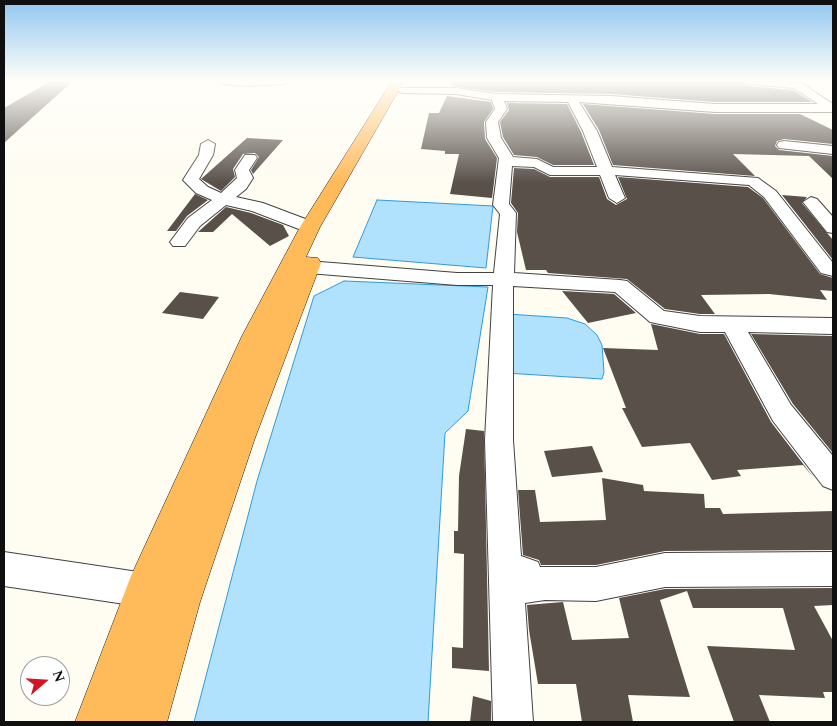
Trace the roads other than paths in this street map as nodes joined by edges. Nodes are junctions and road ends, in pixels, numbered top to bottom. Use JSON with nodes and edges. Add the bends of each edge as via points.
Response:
{"nodes":[{"id":1,"x":383,"y":115,"type":"edge"},
{"id":2,"x":387,"y":115,"type":"edge"},
{"id":3,"x":497,"y":115,"type":"edge"},
{"id":4,"x":581,"y":115,"type":"edge"},
{"id":5,"x":208,"y":144,"type":"dead end"},
{"id":6,"x":784,"y":145,"type":"dead end"},
{"id":7,"x":833,"y":150,"type":"edge"},
{"id":8,"x":250,"y":158,"type":"dead end"},
{"id":9,"x":505,"y":161,"type":"junction"},
{"id":10,"x":606,"y":171,"type":"junction"},
{"id":11,"x":617,"y":198,"type":"dead end"},
{"id":12,"x":222,"y":199,"type":"junction"},
{"id":13,"x":812,"y":202,"type":"dead end"},
{"id":14,"x":310,"y":227,"type":"junction"},
{"id":15,"x":833,"y":228,"type":"edge"},
{"id":16,"x":179,"y":242,"type":"dead end"},
{"id":17,"x":308,"y":267,"type":"junction"},
{"id":18,"x":833,"y":270,"type":"edge"},
{"id":19,"x":503,"y":279,"type":"junction"},
{"id":20,"x":732,"y":324,"type":"junction"},
{"id":21,"x":833,"y":326,"type":"edge"},
{"id":22,"x":833,"y":477,"type":"edge"},
{"id":23,"x":505,"y":568,"type":"junction"},
{"id":24,"x":4,"y":569,"type":"edge"},
{"id":25,"x":833,"y":569,"type":"edge"},
{"id":26,"x":145,"y":590,"type":"junction"},
{"id":27,"x":180,"y":602,"type":"junction"},
{"id":28,"x":98,"y":722,"type":"edge"},
{"id":29,"x":144,"y":722,"type":"edge"},
{"id":30,"x":513,"y":722,"type":"edge"}],
"edges":[{"from":1,"to":14,"type":"highway"},
{"from":2,"to":17,"type":"highway"},
{"from":3,"to":9,"type":"street","via":[[492,122],[494,138]]},
{"from":4,"to":10,"type":"street"},
{"from":5,"to":12,"type":"street","via":[[206,155],[191,180],[202,190]]},
{"from":6,"to":7,"type":"street"},
{"from":8,"to":12,"type":"street","via":[[242,170],[245,178],[240,186]]},
{"from":9,"to":10,"type":"street","via":[[537,164],[550,171]]},
{"from":9,"to":19,"type":"street","via":[[502,205],[508,213]]},
{"from":10,"to":11,"type":"street"},
{"from":10,"to":18,"type":"street","via":[[754,181],[770,194],[828,269]]},
{"from":12,"to":14,"type":"street","via":[[257,207]]},
{"from":12,"to":16,"type":"street","via":[[194,222]]},
{"from":13,"to":15,"type":"street"},
{"from":14,"to":26,"type":"highway","via":[[254,336]]},
{"from":17,"to":19,"type":"street","via":[[457,279]]},
{"from":17,"to":27,"type":"highway","via":[[239,438]]},
{"from":19,"to":20,"type":"street","via":[[620,286],[658,317],[700,324]]},
{"from":19,"to":23,"type":"street","via":[[499,440]]},
{"from":20,"to":21,"type":"street"},
{"from":20,"to":22,"type":"street","via":[[782,413]]},
{"from":23,"to":25,"type":"street","via":[[526,574],[524,586],[596,584],[665,570]]},
{"from":23,"to":30,"type":"street"},
{"from":24,"to":26,"type":"street"},
{"from":26,"to":27,"type":"street"},
{"from":26,"to":28,"type":"highway"},
{"from":27,"to":29,"type":"highway"}]}
